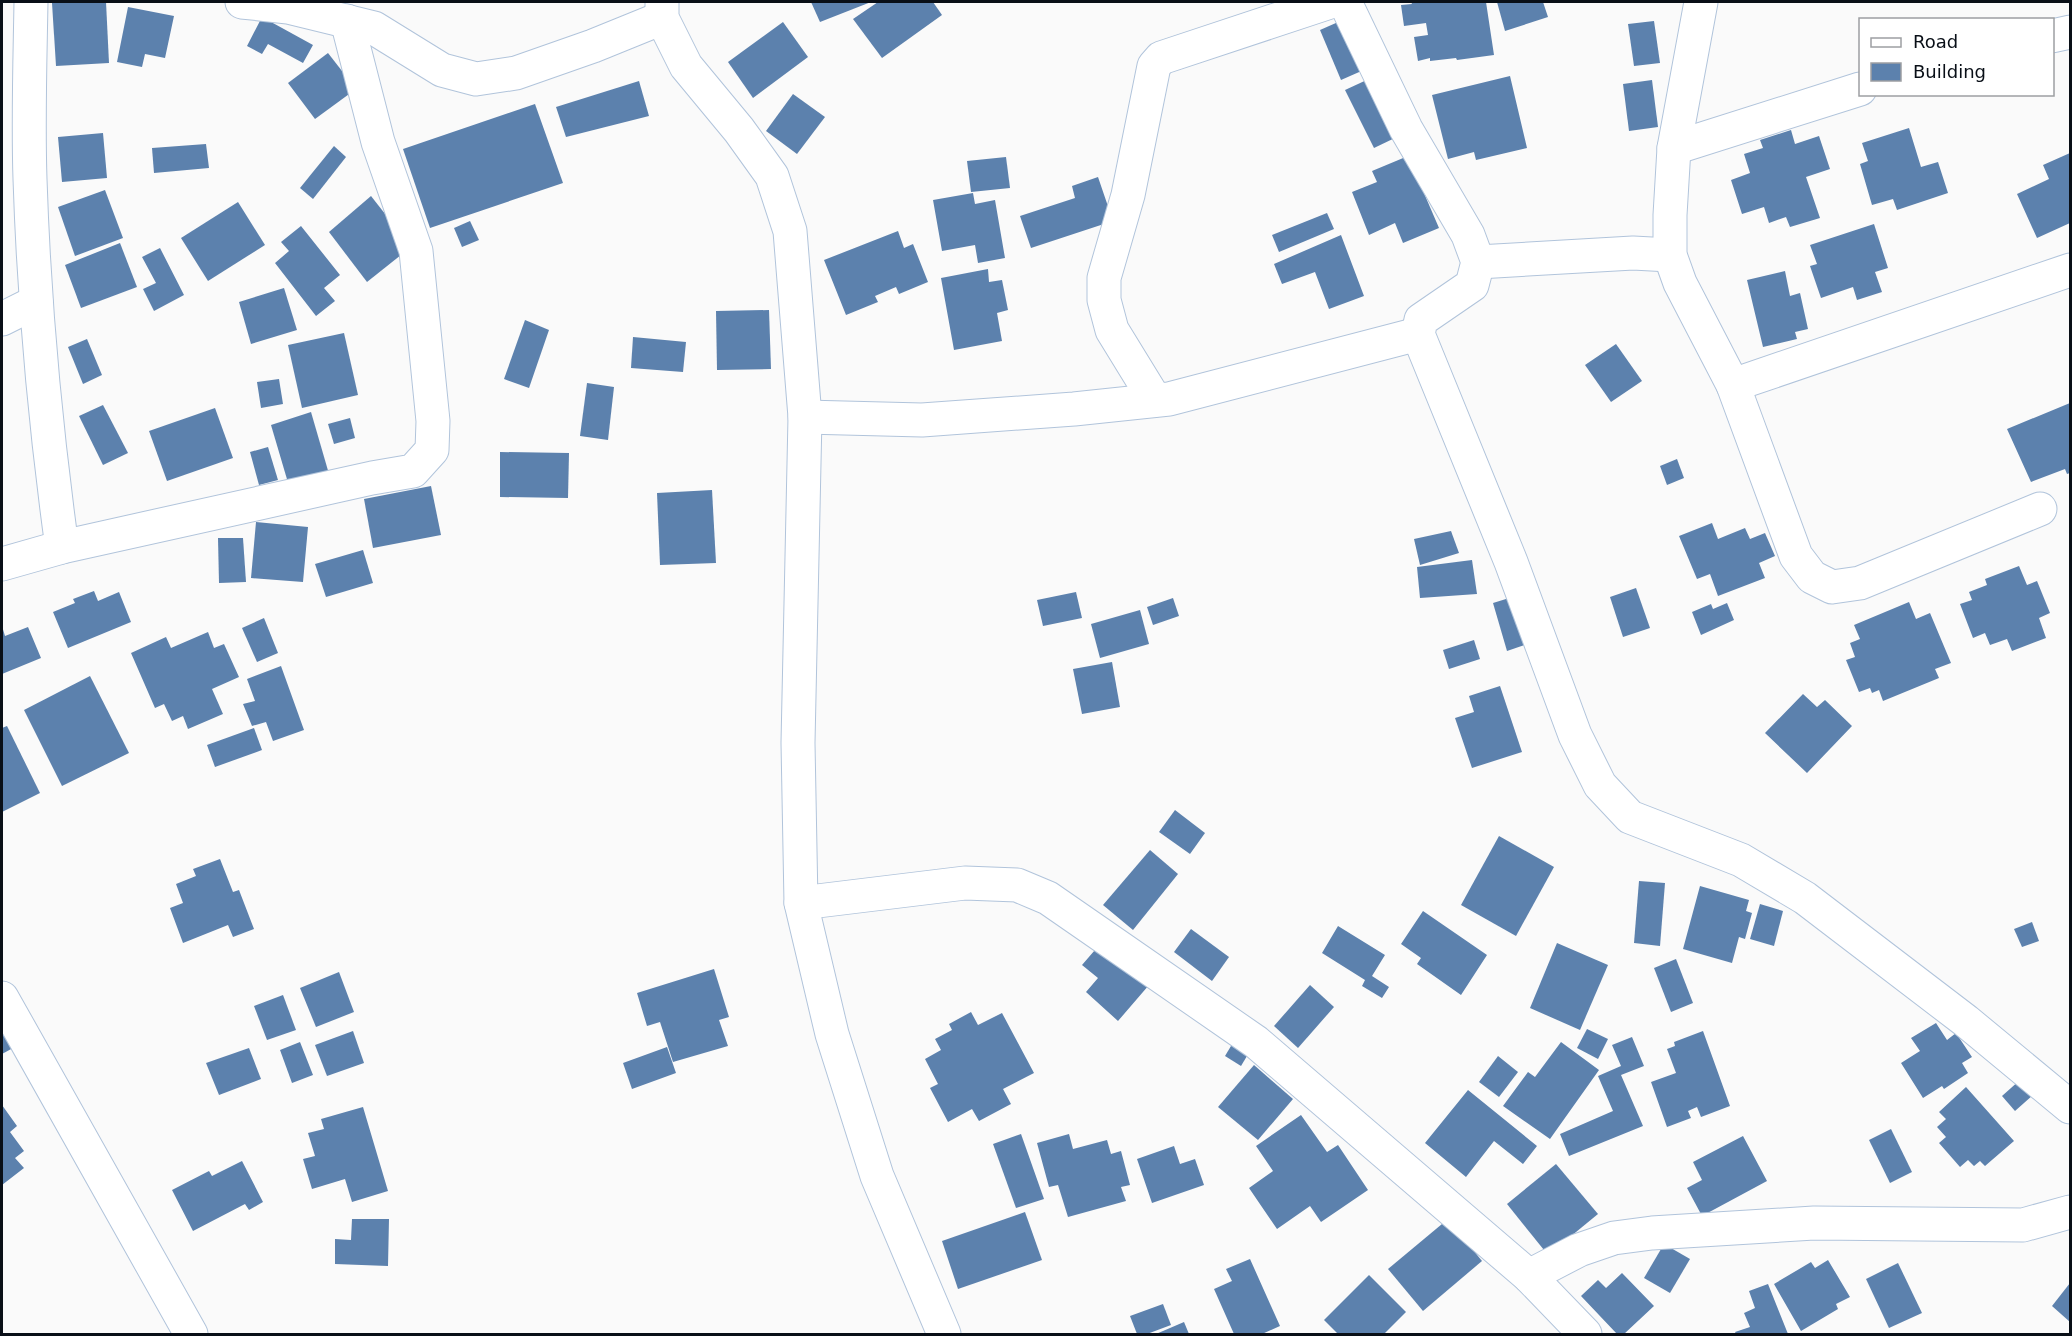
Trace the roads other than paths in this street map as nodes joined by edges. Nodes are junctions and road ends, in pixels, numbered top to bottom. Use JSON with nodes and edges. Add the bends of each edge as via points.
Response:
{"nodes":[{"id":1,"x":31,"y":2,"type":"edge"},
{"id":2,"x":242,"y":2,"type":"edge"},
{"id":3,"x":1330,"y":2,"type":"edge"},
{"id":4,"x":1345,"y":2,"type":"edge"},
{"id":5,"x":1701,"y":2,"type":"edge"},
{"id":6,"x":662,"y":10,"type":"edge"},
{"id":7,"x":347,"y":21,"type":"junction"},
{"id":8,"x":2070,"y":32,"type":"edge"},
{"id":9,"x":2054,"y":36,"type":"edge"},
{"id":10,"x":1859,"y":89,"type":"edge"},
{"id":11,"x":1674,"y":148,"type":"junction"},
{"id":12,"x":1670,"y":255,"type":"junction"},
{"id":13,"x":1478,"y":262,"type":"junction"},
{"id":14,"x":2070,"y":270,"type":"edge"},
{"id":15,"x":36,"y":302,"type":"junction"},
{"id":16,"x":2,"y":319,"type":"edge"},
{"id":17,"x":1418,"y":334,"type":"junction"},
{"id":18,"x":1733,"y":385,"type":"junction"},
{"id":19,"x":1155,"y":400,"type":"junction"},
{"id":20,"x":805,"y":417,"type":"junction"},
{"id":21,"x":2040,"y":509,"type":"dead end"},
{"id":22,"x":62,"y":546,"type":"junction"},
{"id":23,"x":2,"y":564,"type":"edge"},
{"id":24,"x":801,"y":903,"type":"junction"},
{"id":25,"x":2,"y":998,"type":"edge"},
{"id":26,"x":2070,"y":1107,"type":"edge"},
{"id":27,"x":2070,"y":1212,"type":"edge"},
{"id":28,"x":1529,"y":1276,"type":"junction"},
{"id":29,"x":191,"y":1335,"type":"edge"},
{"id":30,"x":944,"y":1335,"type":"edge"},
{"id":31,"x":1585,"y":1335,"type":"edge"}],
"edges":[{"from":1,"to":15,"type":"street","via":[[29,177]]},
{"from":2,"to":7,"type":"street","via":[[288,6]]},
{"from":3,"to":19,"type":"street","via":[[1161,58],[1154,66],[1128,195],[1104,278],[1104,300],[1112,330]]},
{"from":4,"to":13,"type":"street","via":[[1406,129],[1468,235]]},
{"from":5,"to":11,"type":"street"},
{"from":6,"to":7,"type":"street","via":[[593,46],[516,74],[476,79],[442,70],[374,28]]},
{"from":6,"to":20,"type":"street","via":[[686,66],[772,176],[790,231]]},
{"from":7,"to":22,"type":"street","via":[[378,142],[416,251],[433,421],[432,450],[413,471]]},
{"from":8,"to":9,"type":"street"},
{"from":10,"to":11,"type":"street"},
{"from":11,"to":12,"type":"street"},
{"from":12,"to":13,"type":"street","via":[[1633,253]]},
{"from":12,"to":18,"type":"street","via":[[1680,283]]},
{"from":13,"to":17,"type":"street","via":[[1472,285],[1421,320]]},
{"from":14,"to":18,"type":"street"},
{"from":15,"to":16,"type":"street"},
{"from":15,"to":22,"type":"street","via":[[47,434]]},
{"from":17,"to":19,"type":"street"},
{"from":17,"to":26,"type":"street","via":[[1511,562],[1575,735],[1600,785],[1630,817],[1741,860],[1805,898],[1966,1021]]},
{"from":18,"to":21,"type":"street","via":[[1796,556],[1812,577],[1832,587],[1860,583]]},
{"from":19,"to":20,"type":"street","via":[[922,420]]},
{"from":20,"to":24,"type":"street","via":[[798,743]]},
{"from":22,"to":23,"type":"street"},
{"from":24,"to":28,"type":"street","via":[[965,883],[1017,885],[1048,898],[1256,1042]]},
{"from":24,"to":30,"type":"street","via":[[832,1034],[877,1176]]},
{"from":25,"to":29,"type":"street"},
{"from":27,"to":28,"type":"street","via":[[2023,1225],[1814,1223],[1652,1233],[1614,1238],[1587,1247]]},
{"from":28,"to":31,"type":"street"}]}
